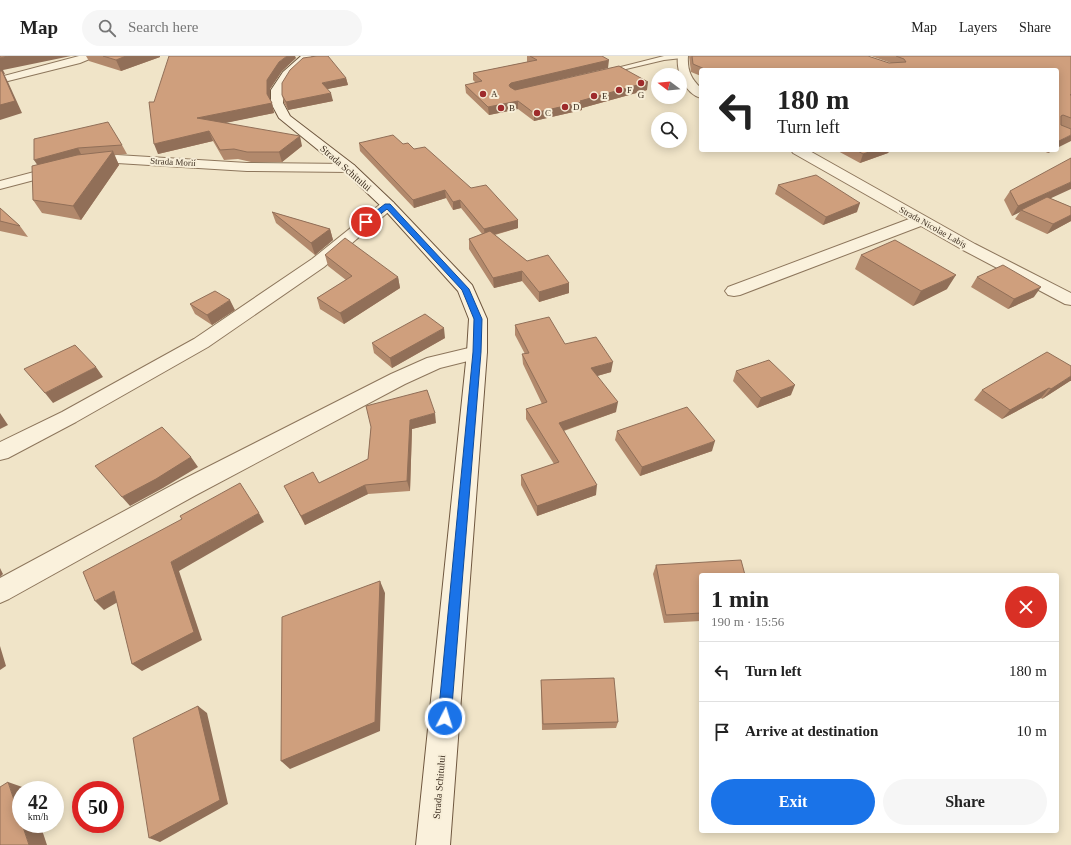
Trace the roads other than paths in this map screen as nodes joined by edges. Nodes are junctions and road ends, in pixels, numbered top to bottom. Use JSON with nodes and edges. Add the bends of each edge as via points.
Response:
{"nodes":[{"id":1,"x":88,"y":56,"type":"edge"},
{"id":2,"x":307,"y":56,"type":"edge"},
{"id":3,"x":683,"y":56,"type":"edge"},
{"id":4,"x":597,"y":74,"type":"edge"},
{"id":5,"x":0,"y":80,"type":"edge"},
{"id":6,"x":699,"y":92,"type":"edge"},
{"id":7,"x":802,"y":152,"type":"edge"},
{"id":8,"x":349,"y":168,"type":"junction"},
{"id":9,"x":0,"y":185,"type":"edge"},
{"id":10,"x":388,"y":205,"type":"junction"},
{"id":11,"x":922,"y":220,"type":"junction"},
{"id":12,"x":734,"y":291,"type":"dead end"},
{"id":13,"x":1071,"y":300,"type":"edge"},
{"id":14,"x":477,"y":352,"type":"junction"},
{"id":15,"x":0,"y":452,"type":"edge"},
{"id":16,"x":0,"y":591,"type":"edge"},
{"id":17,"x":434,"y":845,"type":"edge"}],
"edges":[{"from":1,"to":5,"type":"street"},
{"from":2,"to":8,"type":"street","name":"Strada Schitului","via":[[287,74],[278,90],[277,103],[285,118]]},
{"from":3,"to":4,"type":"lane"},
{"from":3,"to":6,"type":"street","via":[[682,67],[687,80]]},
{"from":7,"to":11,"type":"street","name":"Strada Nicolae Labiș"},
{"from":8,"to":9,"type":"street","name":"Strada Morii","via":[[247,167],[117,159],[83,162]]},
{"from":8,"to":10,"type":"street","name":"Strada Schitului"},
{"from":10,"to":14,"type":"street","name":"Strada Schitului","via":[[466,289],[478,319]]},
{"from":10,"to":15,"type":"street","via":[[318,263],[201,343],[69,417]]},
{"from":11,"to":12,"type":"street"},
{"from":11,"to":13,"type":"street","name":"Strada Nicolae Labiș"},
{"from":14,"to":16,"type":"street","via":[[434,363],[398,379],[188,488]]},
{"from":14,"to":17,"type":"street","name":"Strada Schitului"}]}
